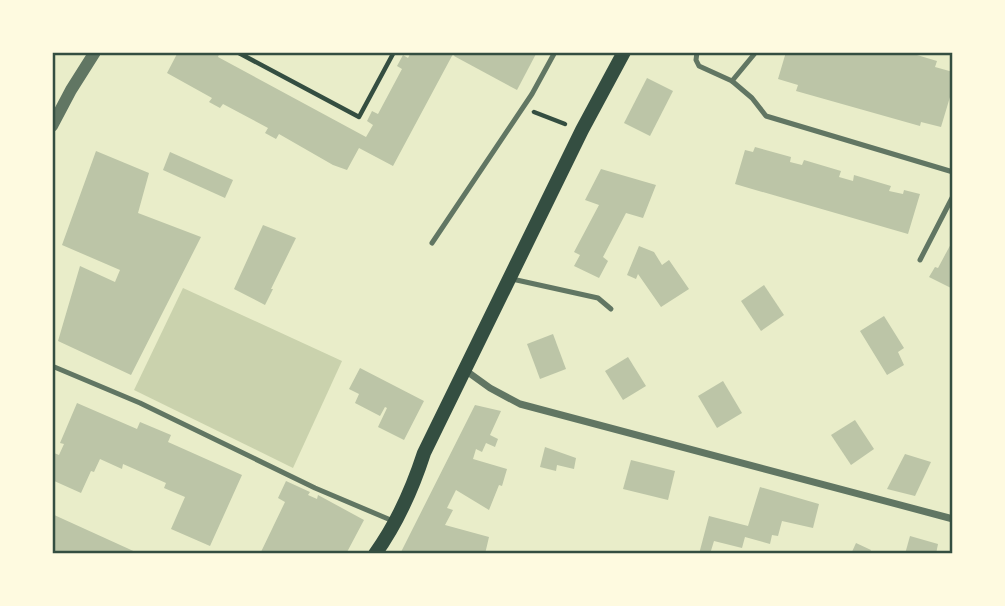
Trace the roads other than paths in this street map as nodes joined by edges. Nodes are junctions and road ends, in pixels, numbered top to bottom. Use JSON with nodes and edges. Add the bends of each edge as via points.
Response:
{"nodes":[{"id":1,"x":95,"y":52,"type":"edge"},
{"id":2,"x":555,"y":52,"type":"edge"},
{"id":3,"x":624,"y":52,"type":"edge"},
{"id":4,"x":697,"y":52,"type":"edge"},
{"id":5,"x":756,"y":52,"type":"edge"},
{"id":6,"x":732,"y":82,"type":"junction"},
{"id":7,"x":52,"y":127,"type":"edge"},
{"id":8,"x":953,"y":172,"type":"edge"},
{"id":9,"x":953,"y":195,"type":"edge"},
{"id":10,"x":432,"y":243,"type":"dead end"},
{"id":11,"x":920,"y":260,"type":"dead end"},
{"id":12,"x":509,"y":278,"type":"junction"},
{"id":13,"x":611,"y":309,"type":"dead end"},
{"id":14,"x":52,"y":366,"type":"edge"},
{"id":15,"x":464,"y":370,"type":"junction"},
{"id":16,"x":953,"y":519,"type":"edge"},
{"id":17,"x":396,"y":522,"type":"junction"},
{"id":18,"x":375,"y":554,"type":"edge"}],
"edges":[{"from":1,"to":7,"type":"street"},
{"from":2,"to":10,"type":"lane","via":[[524,107]]},
{"from":3,"to":12,"type":"main road"},
{"from":4,"to":6,"type":"lane","via":[[699,66]]},
{"from":5,"to":6,"type":"lane"},
{"from":6,"to":8,"type":"lane","via":[[766,116]]},
{"from":9,"to":11,"type":"lane"},
{"from":12,"to":13,"type":"lane","via":[[598,298]]},
{"from":12,"to":15,"type":"main road"},
{"from":14,"to":17,"type":"lane"},
{"from":15,"to":16,"type":"street","via":[[520,404]]},
{"from":15,"to":17,"type":"main road"},
{"from":17,"to":18,"type":"main road"}]}
